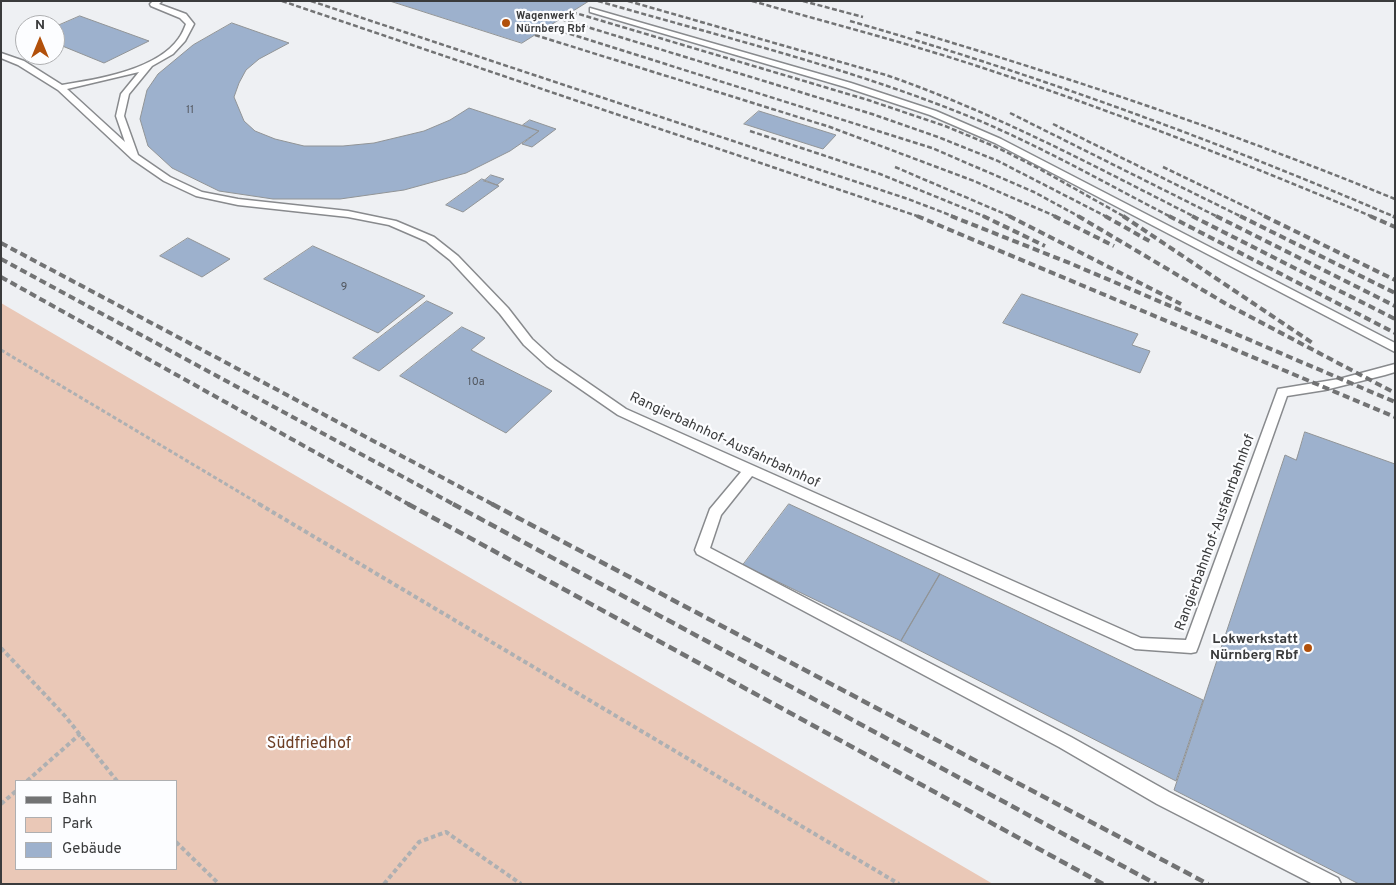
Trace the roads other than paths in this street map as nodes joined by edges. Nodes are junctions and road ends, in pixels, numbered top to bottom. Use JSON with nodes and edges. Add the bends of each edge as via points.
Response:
{"nodes":[{"id":1,"x":158,"y":1,"type":"edge"},
{"id":2,"x":593,"y":10,"type":"dead end"},
{"id":3,"x":1,"y":55,"type":"edge"},
{"id":4,"x":150,"y":65,"type":"junction"},
{"id":5,"x":61,"y":88,"type":"junction"},
{"id":6,"x":135,"y":157,"type":"junction"},
{"id":7,"x":1395,"y":348,"type":"edge"},
{"id":8,"x":1395,"y":368,"type":"edge"},
{"id":9,"x":750,"y":470,"type":"junction"},
{"id":10,"x":1332,"y":884,"type":"edge"}],
"edges":[{"from":1,"to":4,"type":"lane","via":[[154,4],[183,16],[190,24],[187,33],[173,48]]},
{"from":2,"to":7,"type":"lane","via":[[933,113],[998,141]]},
{"from":3,"to":5,"type":"lane","name":"Rangierbahnhof-Ausfahrbahnhof","via":[[21,63]]},
{"from":4,"to":5,"type":"lane","via":[[110,78]]},
{"from":4,"to":6,"type":"lane","via":[[125,94],[120,116]]},
{"from":5,"to":6,"type":"lane","name":"Rangierbahnhof-Ausfahrbahnhof"},
{"from":6,"to":9,"type":"lane","name":"Rangierbahnhof-Ausfahrbahnhof","via":[[167,179],[199,194],[238,202],[348,214],[392,223],[430,239],[454,258],[528,342],[551,363],[622,412]]},
{"from":8,"to":9,"type":"lane","name":"Rangierbahnhof-Ausfahrbahnhof","via":[[1365,378],[1282,392],[1191,647],[1140,644]]},
{"from":9,"to":10,"type":"lane","via":[[715,513],[702,550],[1065,742],[1163,798]]}]}
